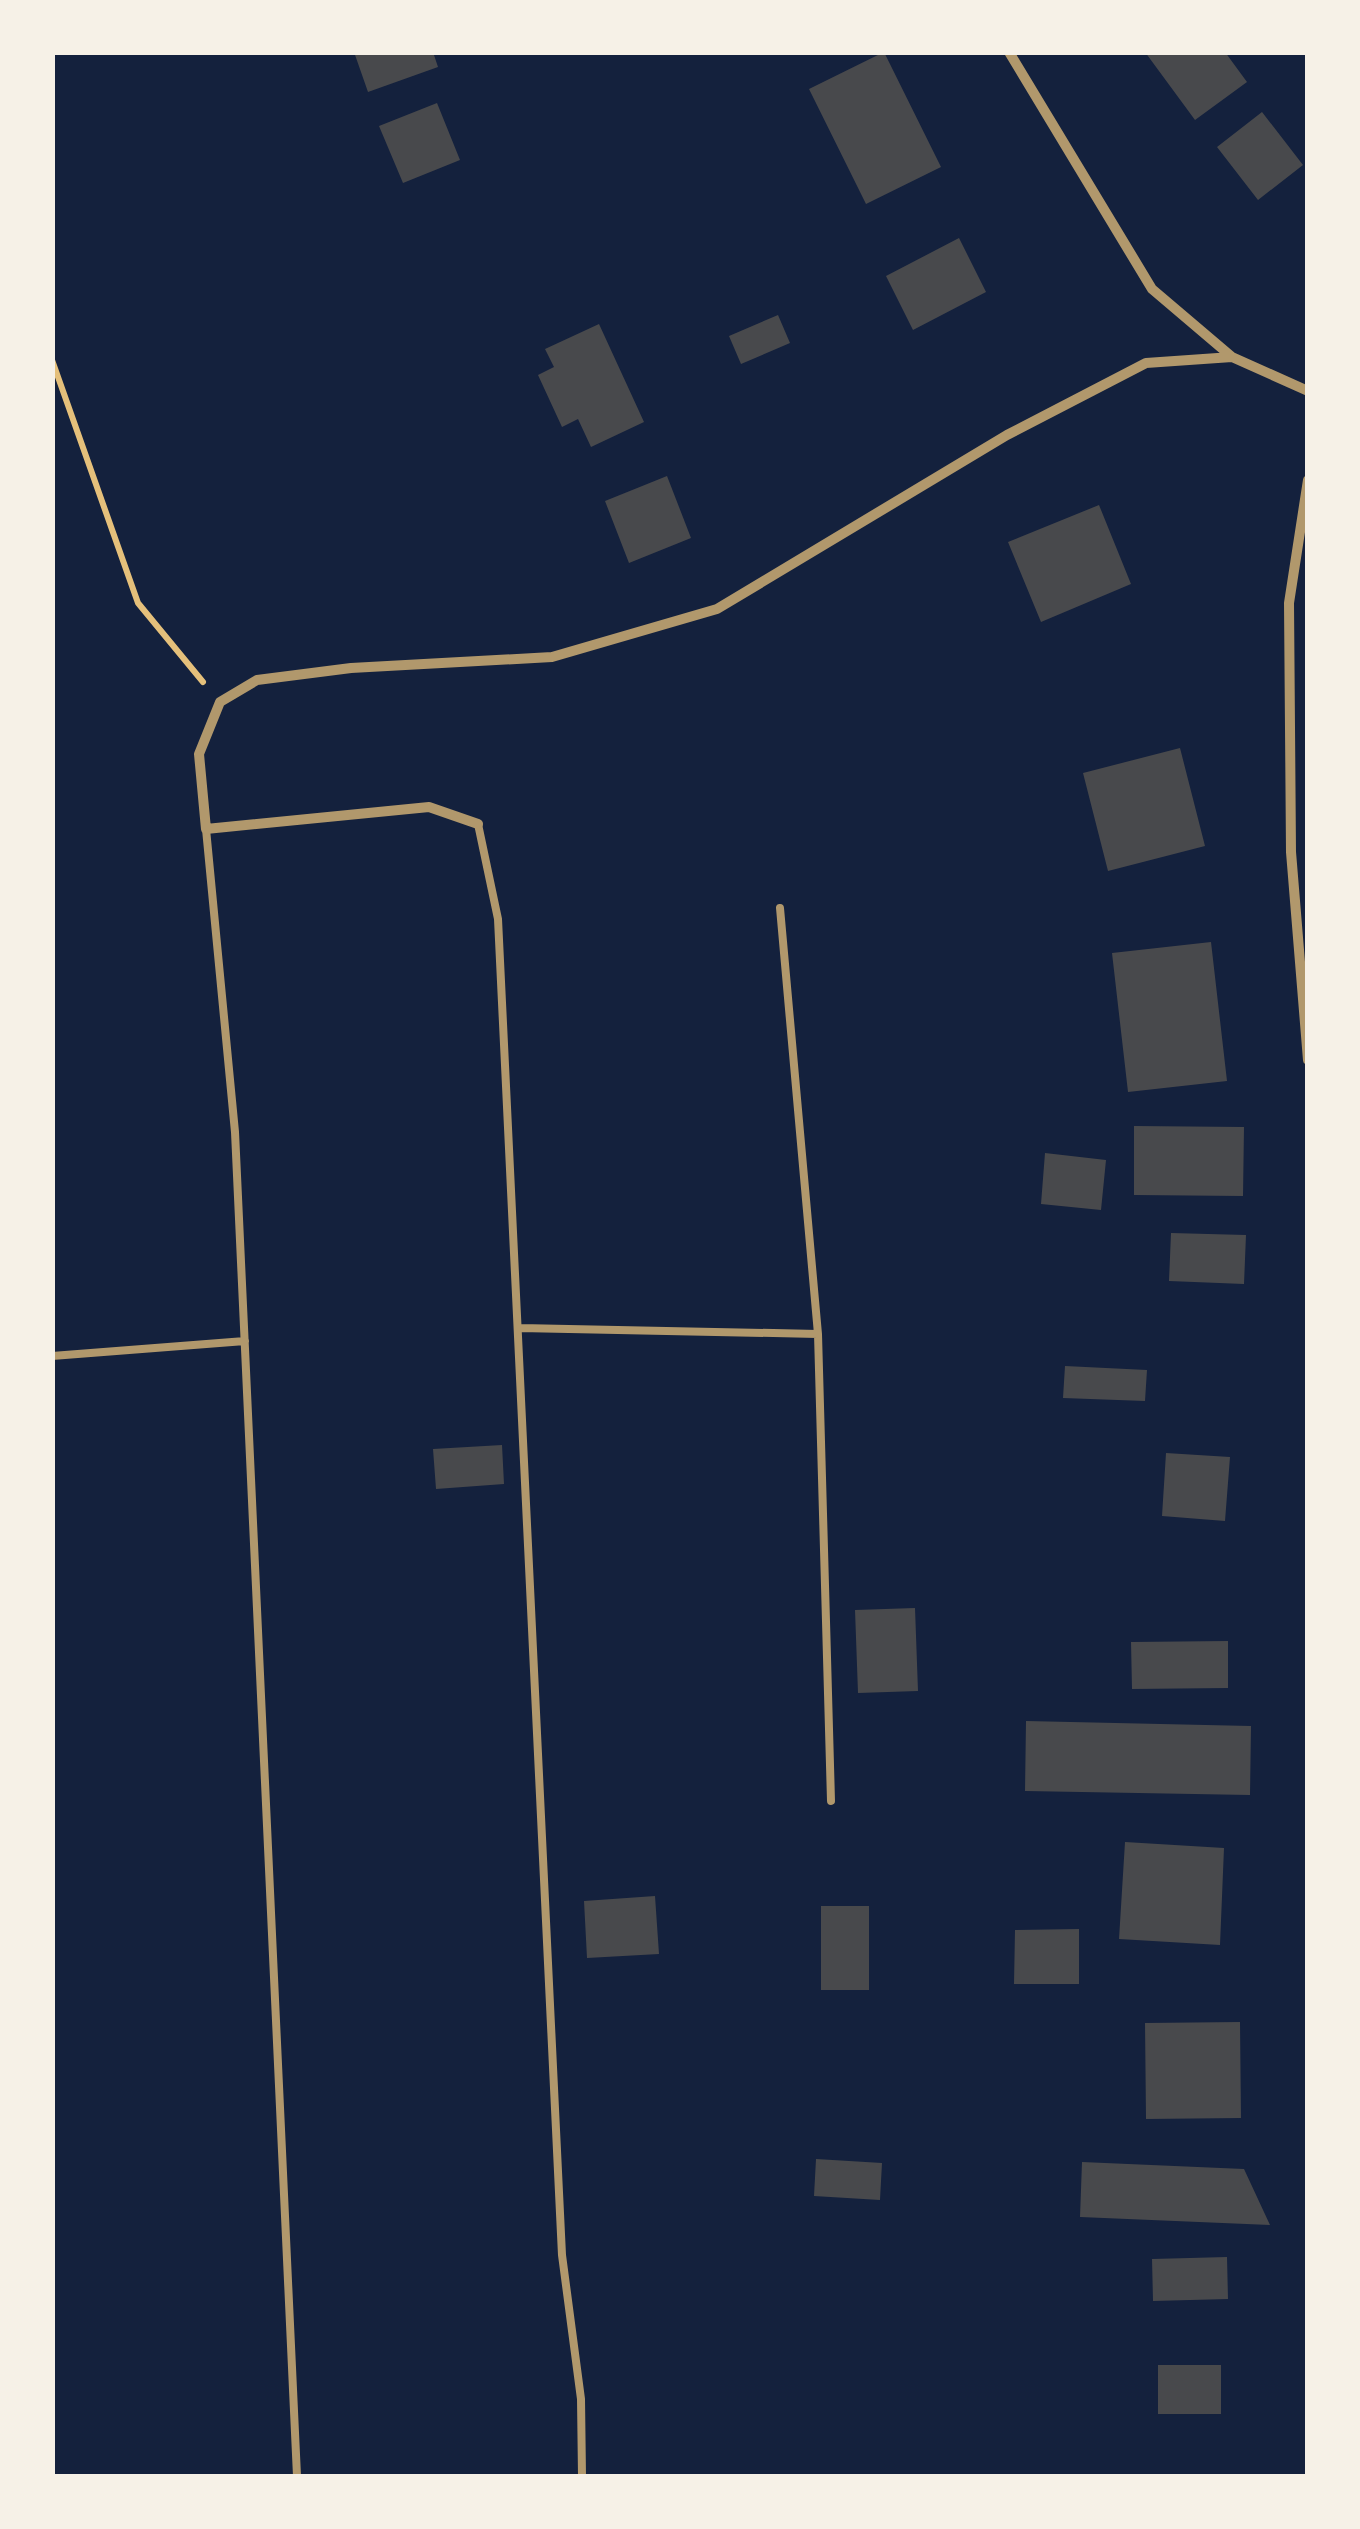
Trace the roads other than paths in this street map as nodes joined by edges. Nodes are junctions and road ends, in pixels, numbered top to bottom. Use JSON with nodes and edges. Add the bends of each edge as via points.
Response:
{"nodes":[{"id":1,"x":1009,"y":52,"type":"edge"},
{"id":2,"x":1232,"y":356,"type":"junction"},
{"id":3,"x":1308,"y":390,"type":"edge"},
{"id":4,"x":1308,"y":480,"type":"edge"},
{"id":5,"x":478,"y":824,"type":"joint"},
{"id":6,"x":206,"y":829,"type":"junction"},
{"id":7,"x":780,"y":908,"type":"dead end"},
{"id":8,"x":1308,"y":1060,"type":"edge"},
{"id":9,"x":520,"y":1328,"type":"junction"},
{"id":10,"x":818,"y":1334,"type":"junction"},
{"id":11,"x":244,"y":1341,"type":"junction"},
{"id":12,"x":52,"y":1356,"type":"edge"},
{"id":13,"x":832,"y":1800,"type":"dead end"},
{"id":14,"x":297,"y":2476,"type":"edge"},
{"id":15,"x":582,"y":2476,"type":"edge"}],
"edges":[{"from":1,"to":2,"type":"street","via":[[1152,289]]},
{"from":2,"to":3,"type":"street"},
{"from":2,"to":6,"type":"street","via":[[1146,363],[1007,435],[717,610],[552,657],[256,680],[220,702],[199,754]]},
{"from":4,"to":8,"type":"street","via":[[1289,603],[1291,852]]},
{"from":5,"to":6,"type":"street","via":[[430,807]]},
{"from":5,"to":9,"type":"lane","via":[[498,919]]},
{"from":6,"to":11,"type":"lane","via":[[235,1132]]},
{"from":7,"to":10,"type":"lane"},
{"from":9,"to":10,"type":"lane"},
{"from":9,"to":15,"type":"lane","via":[[562,2255],[582,2399]]},
{"from":10,"to":13,"type":"lane"},
{"from":11,"to":12,"type":"lane"},
{"from":11,"to":14,"type":"lane"}]}
